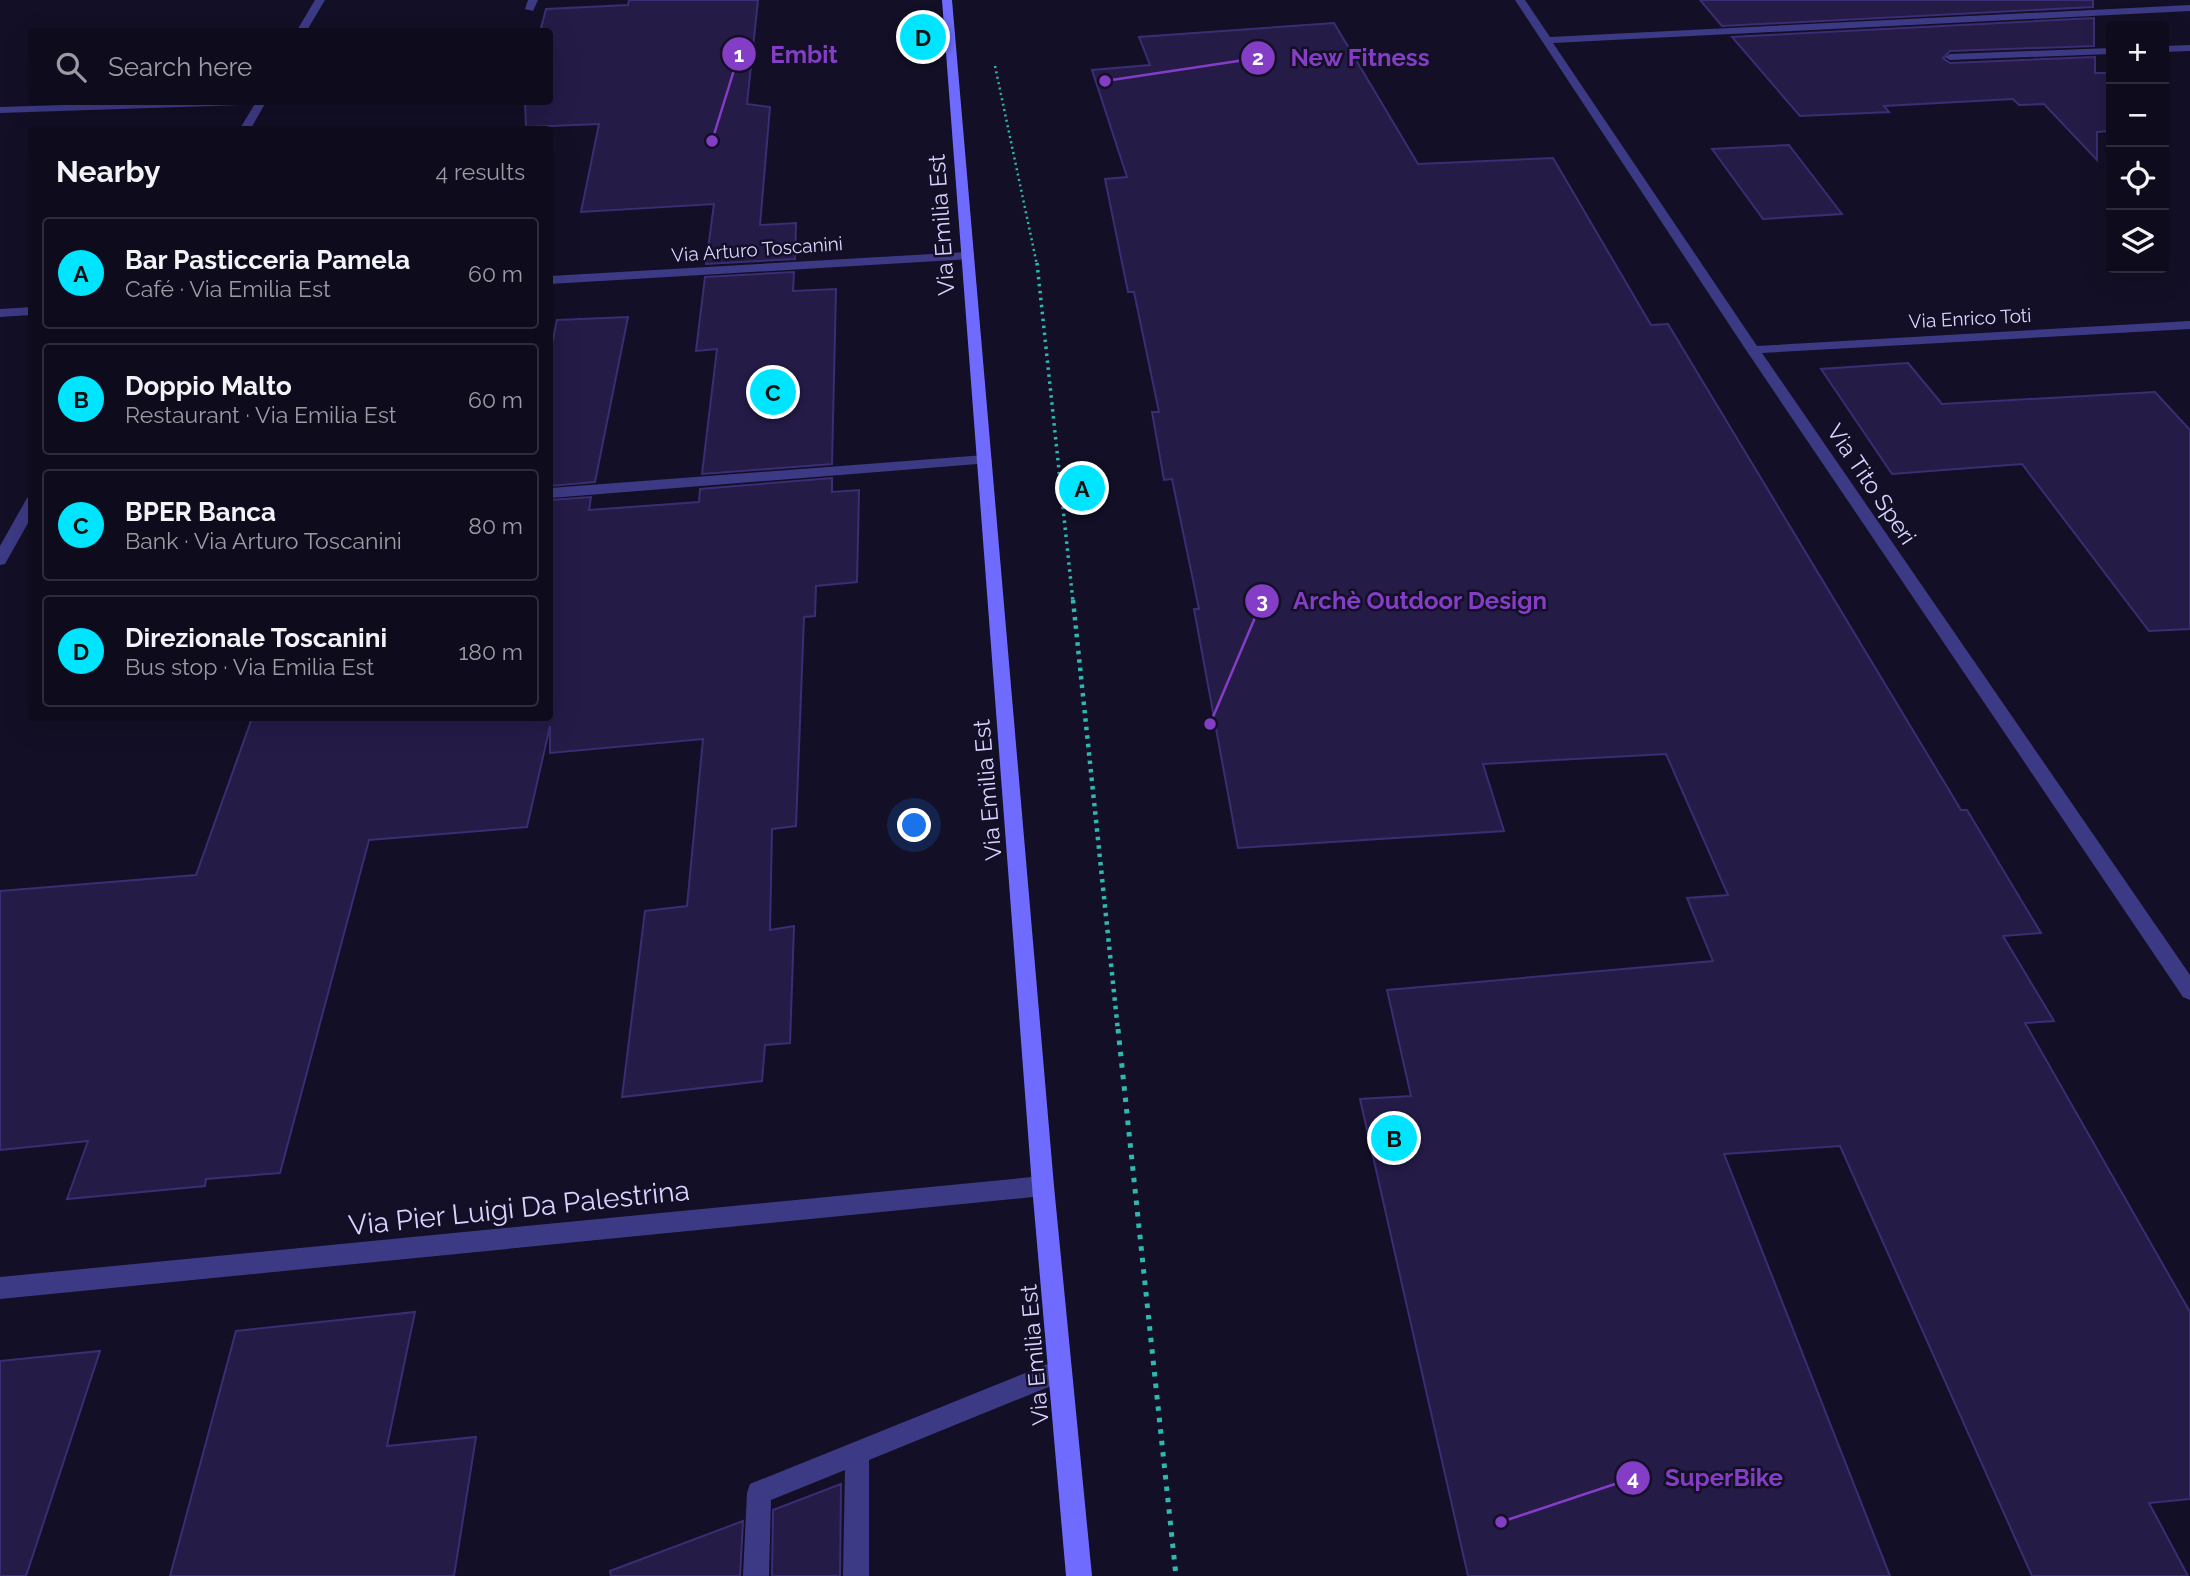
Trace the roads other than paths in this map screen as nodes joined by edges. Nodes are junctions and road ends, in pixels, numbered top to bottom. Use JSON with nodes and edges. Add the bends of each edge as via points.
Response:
{"nodes":[{"id":1,"x":320,"y":0,"type":"edge"},
{"id":2,"x":947,"y":0,"type":"edge"},
{"id":3,"x":1520,"y":0,"type":"edge"},
{"id":4,"x":2190,"y":8,"type":"edge"},
{"id":5,"x":303,"y":28,"type":"edge"},
{"id":6,"x":1546,"y":40,"type":"junction"},
{"id":7,"x":2190,"y":48,"type":"edge"},
{"id":8,"x":2169,"y":49,"type":"edge"},
{"id":9,"x":2106,"y":51,"type":"edge"},
{"id":10,"x":1951,"y":57,"type":"dead end"},
{"id":11,"x":151,"y":105,"type":"edge"},
{"id":12,"x":259,"y":105,"type":"edge"},
{"id":13,"x":0,"y":110,"type":"edge"},
{"id":14,"x":246,"y":126,"type":"edge"},
{"id":15,"x":967,"y":256,"type":"junction"},
{"id":16,"x":553,"y":280,"type":"edge"},
{"id":17,"x":28,"y":311,"type":"edge"},
{"id":18,"x":0,"y":313,"type":"edge"},
{"id":19,"x":2190,"y":325,"type":"edge"},
{"id":20,"x":1753,"y":350,"type":"junction"},
{"id":21,"x":985,"y":460,"type":"junction"},
{"id":22,"x":553,"y":493,"type":"edge"},
{"id":23,"x":28,"y":509,"type":"edge"},
{"id":24,"x":0,"y":560,"type":"edge"},
{"id":25,"x":2190,"y":991,"type":"edge"},
{"id":26,"x":1043,"y":1186,"type":"junction"},
{"id":27,"x":0,"y":1288,"type":"edge"},
{"id":28,"x":1060,"y":1371,"type":"junction"},
{"id":29,"x":857,"y":1453,"type":"junction"},
{"id":30,"x":756,"y":1576,"type":"edge"},
{"id":31,"x":856,"y":1576,"type":"edge"},
{"id":32,"x":1079,"y":1576,"type":"edge"}],
"edges":[{"from":1,"to":5,"type":"street"},
{"from":2,"to":15,"type":"main road","name":"Via Emilia Est"},
{"from":3,"to":6,"type":"street","name":"Via Tito Speri"},
{"from":4,"to":6,"type":"street"},
{"from":6,"to":20,"type":"street","name":"Via Tito Speri"},
{"from":7,"to":8,"type":"street"},
{"from":9,"to":10,"type":"street"},
{"from":11,"to":13,"type":"street"},
{"from":12,"to":14,"type":"street"},
{"from":15,"to":16,"type":"street","name":"Via Arturo Toscanini"},
{"from":15,"to":21,"type":"main road","name":"Via Emilia Est"},
{"from":17,"to":18,"type":"street"},
{"from":19,"to":20,"type":"street","name":"Via Enrico Toti"},
{"from":20,"to":25,"type":"street","name":"Via Tito Speri"},
{"from":21,"to":22,"type":"street"},
{"from":21,"to":26,"type":"main road","name":"Via Emilia Est"},
{"from":23,"to":24,"type":"street"},
{"from":26,"to":27,"type":"street","name":"Via Pier Luigi Da Palestrina"},
{"from":26,"to":28,"type":"main road","name":"Via Emilia Est"},
{"from":28,"to":29,"type":"street"},
{"from":28,"to":32,"type":"main road","name":"Via Emilia Est"},
{"from":29,"to":30,"type":"street","via":[[759,1493]]},
{"from":29,"to":31,"type":"street"}]}
